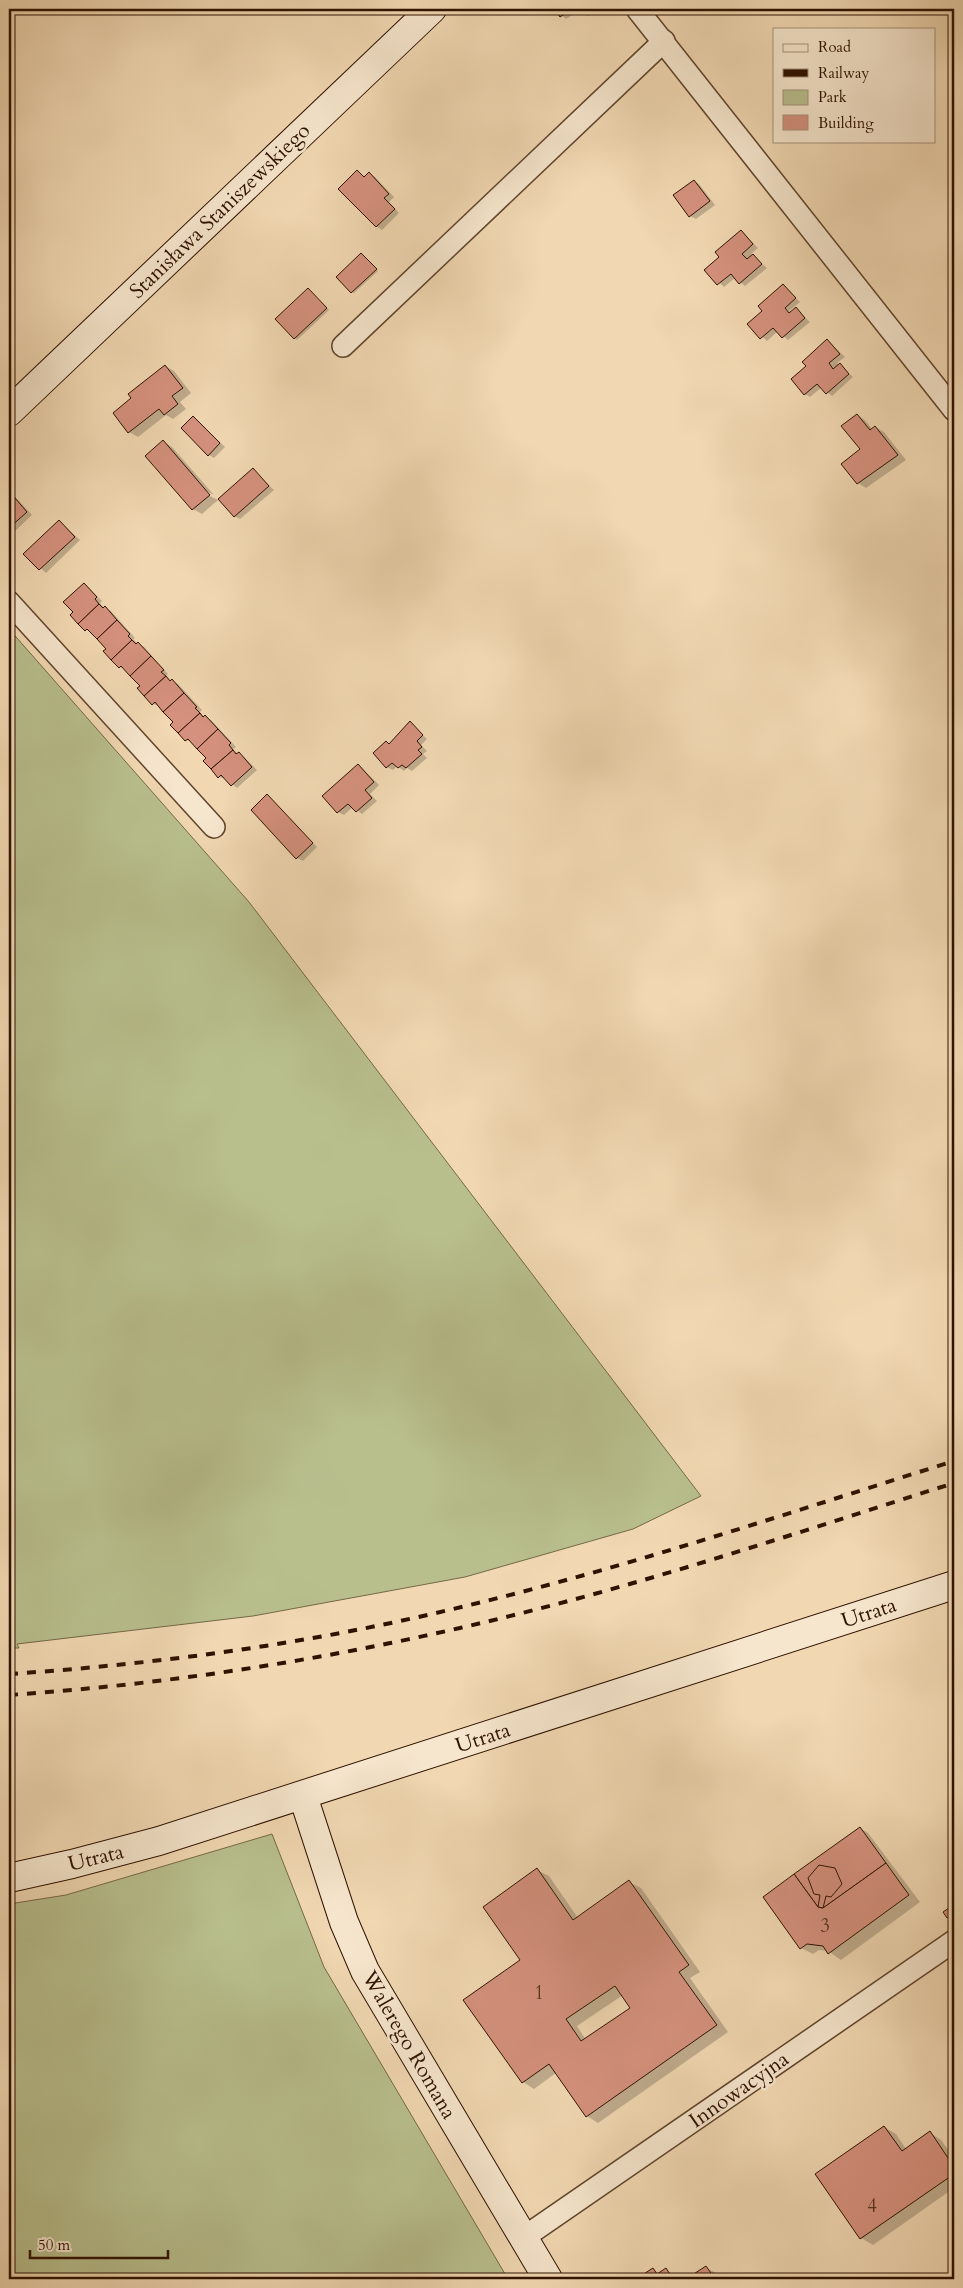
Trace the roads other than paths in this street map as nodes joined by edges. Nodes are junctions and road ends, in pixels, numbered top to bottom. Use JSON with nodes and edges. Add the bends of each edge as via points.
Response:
{"nodes":[{"id":1,"x":432,"y":9,"type":"edge"},
{"id":2,"x":637,"y":9,"type":"edge"},
{"id":3,"x":664,"y":41,"type":"junction"},
{"id":4,"x":342,"y":346,"type":"dead end"},
{"id":5,"x":954,"y":410,"type":"edge"},
{"id":6,"x":9,"y":412,"type":"edge"},
{"id":7,"x":9,"y":602,"type":"edge"},
{"id":8,"x":214,"y":827,"type":"dead end"},
{"id":9,"x":954,"y":1585,"type":"edge"},
{"id":10,"x":302,"y":1796,"type":"junction"},
{"id":11,"x":9,"y":1878,"type":"edge"},
{"id":12,"x":954,"y":1941,"type":"edge"},
{"id":13,"x":524,"y":2238,"type":"junction"},
{"id":14,"x":548,"y":2279,"type":"edge"}],
"edges":[{"from":1,"to":6,"type":"street","name":"Stanisława Staniszewskiego"},
{"from":2,"to":3,"type":"street"},
{"from":3,"to":4,"type":"street"},
{"from":3,"to":5,"type":"street"},
{"from":7,"to":8,"type":"street"},
{"from":9,"to":10,"type":"street","name":"Utrata"},
{"from":10,"to":11,"type":"street","name":"Utrata","via":[[159,1841]]},
{"from":10,"to":13,"type":"street","name":"Walerego Romana","via":[[344,1922],[365,1971]]},
{"from":12,"to":13,"type":"street","name":"Innowacyjna"},
{"from":13,"to":14,"type":"street","name":"Walerego Romana"}]}
